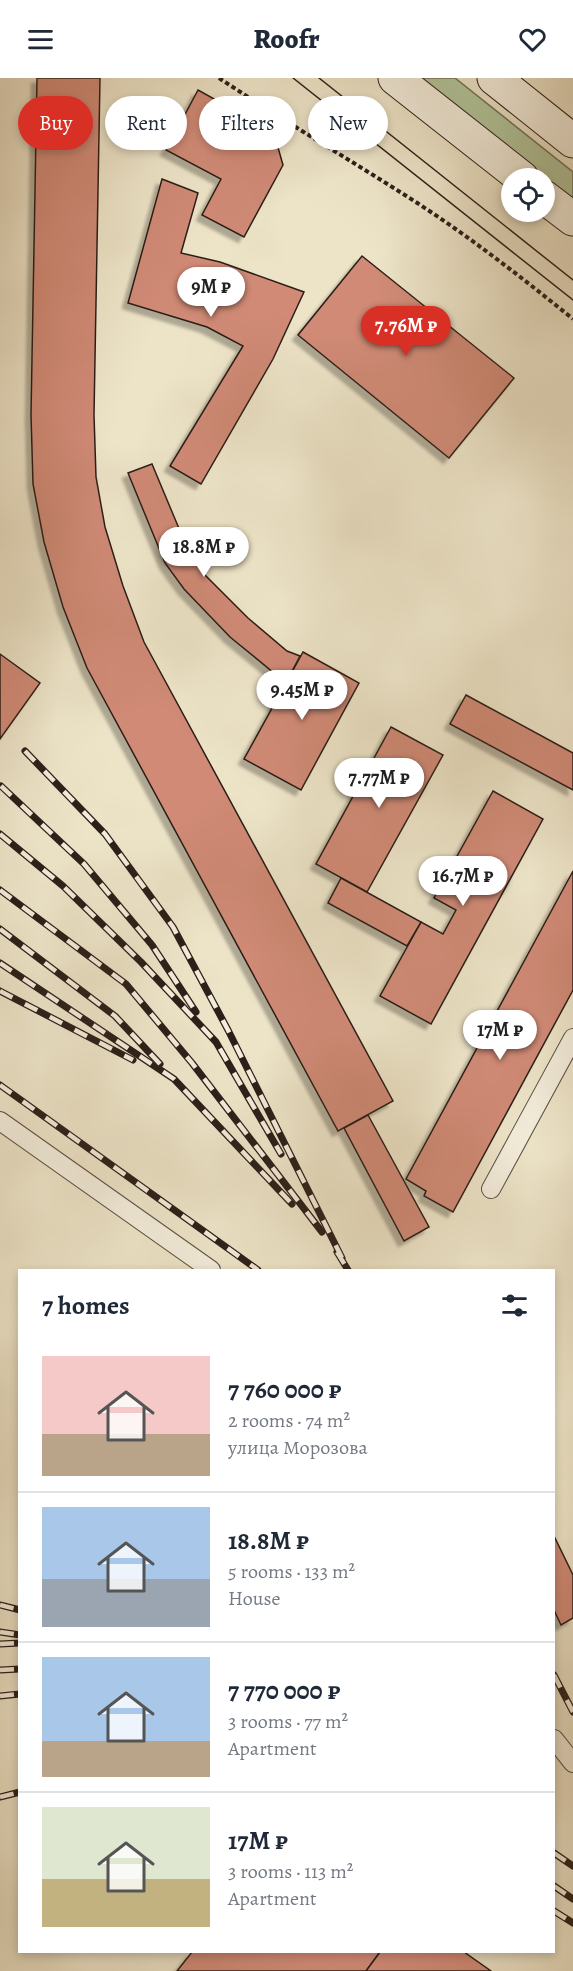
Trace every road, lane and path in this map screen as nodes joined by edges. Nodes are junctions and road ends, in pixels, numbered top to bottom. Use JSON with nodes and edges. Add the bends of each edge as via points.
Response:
{"nodes":[{"id":1,"x":219,"y":78,"type":"edge"},
{"id":2,"x":395,"y":78,"type":"edge"},
{"id":3,"x":494,"y":78,"type":"edge"},
{"id":4,"x":573,"y":141,"type":"edge"},
{"id":5,"x":509,"y":168,"type":"edge"},
{"id":6,"x":555,"y":205,"type":"edge"},
{"id":7,"x":573,"y":219,"type":"edge"},
{"id":8,"x":573,"y":320,"type":"edge"},
{"id":9,"x":573,"y":1038,"type":"edge"},
{"id":10,"x":0,"y":1120,"type":"edge"},
{"id":11,"x":491,"y":1189,"type":"dead end"},
{"id":12,"x":211,"y":1269,"type":"edge"},
{"id":13,"x":555,"y":1740,"type":"edge"},
{"id":14,"x":573,"y":1763,"type":"edge"}],
"edges":[{"from":1,"to":8,"type":"path","via":[[409,198],[509,268]]},
{"from":2,"to":5,"type":"main road"},
{"from":3,"to":4,"type":"main road"},
{"from":6,"to":7,"type":"main road"},
{"from":9,"to":11,"type":"lane"},
{"from":10,"to":12,"type":"lane"},
{"from":13,"to":14,"type":"lane"}]}
